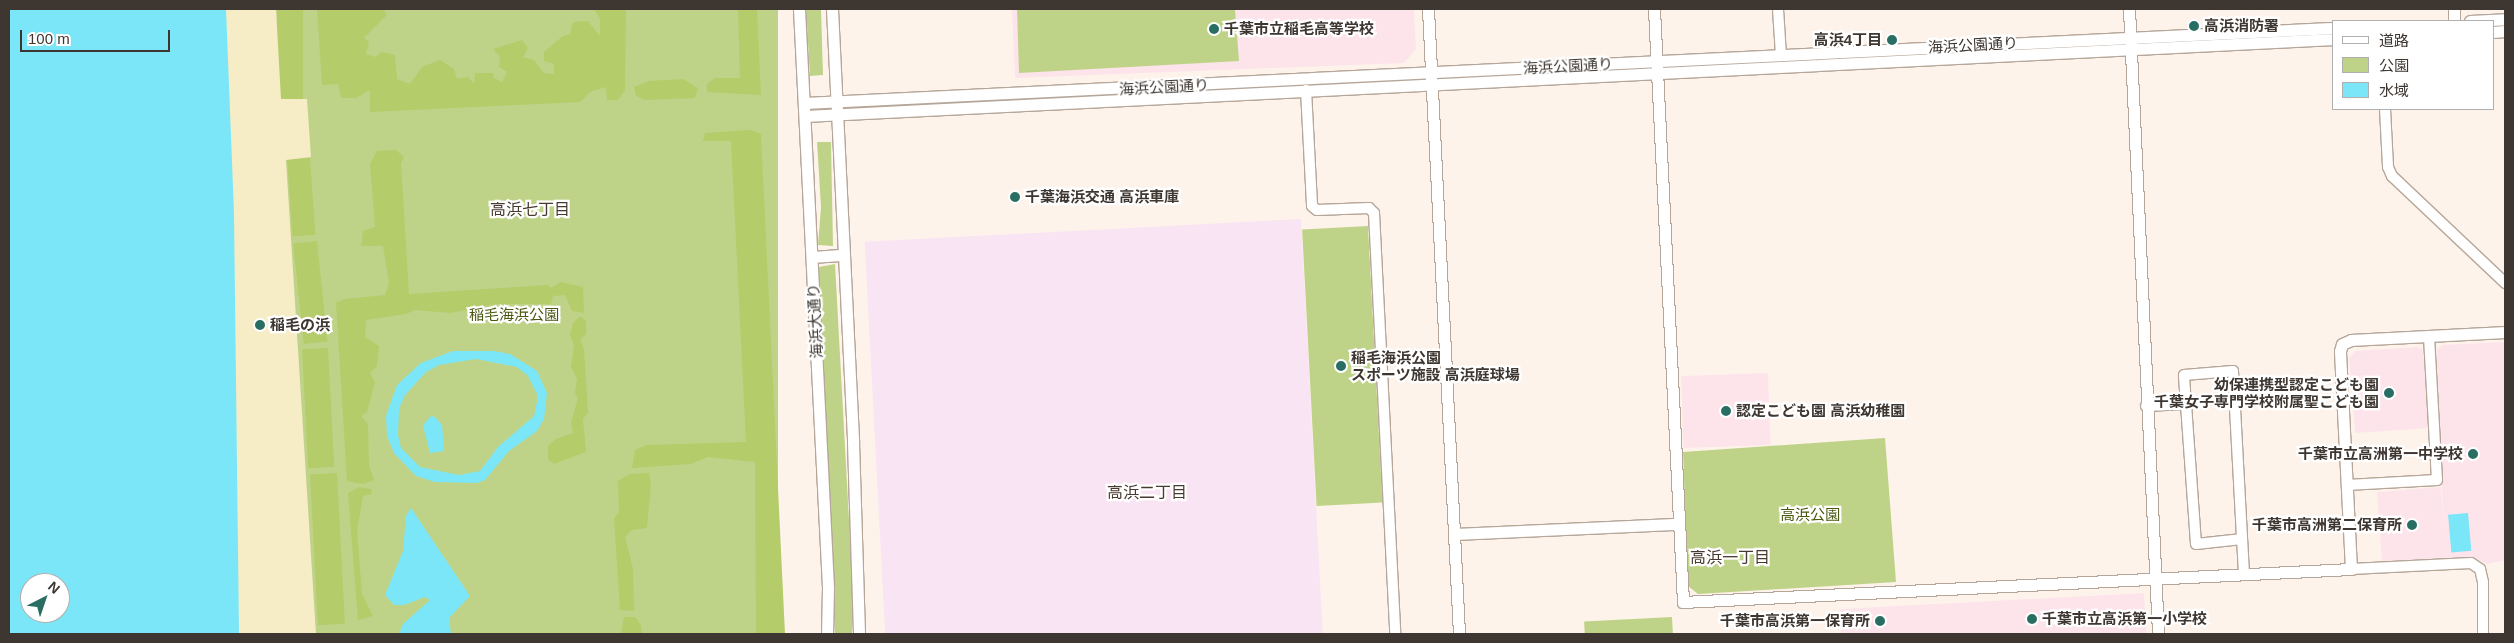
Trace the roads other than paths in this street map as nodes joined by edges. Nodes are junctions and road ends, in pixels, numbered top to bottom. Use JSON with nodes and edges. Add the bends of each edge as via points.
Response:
{"nodes":[{"id":1,"x":799,"y":9,"type":"edge"},
{"id":2,"x":832,"y":9,"type":"edge"},
{"id":3,"x":1428,"y":9,"type":"edge"},
{"id":4,"x":1654,"y":9,"type":"edge"},
{"id":5,"x":1778,"y":9,"type":"edge"},
{"id":6,"x":2129,"y":9,"type":"edge"},
{"id":7,"x":2505,"y":19,"type":"edge"},
{"id":8,"x":2488,"y":20,"type":"edge"},
{"id":9,"x":2332,"y":28,"type":"edge"},
{"id":10,"x":2332,"y":40,"type":"edge"},
{"id":11,"x":2130,"y":43,"type":"junction"},
{"id":12,"x":1781,"y":55,"type":"junction"},
{"id":13,"x":1657,"y":67,"type":"junction"},
{"id":14,"x":1431,"y":78,"type":"junction"},
{"id":15,"x":1306,"y":90,"type":"junction"},
{"id":16,"x":836,"y":102,"type":"junction"},
{"id":17,"x":804,"y":103,"type":"junction"},
{"id":18,"x":2385,"y":110,"type":"edge"},
{"id":19,"x":837,"y":114,"type":"junction"},
{"id":20,"x":805,"y":116,"type":"junction"},
{"id":21,"x":844,"y":255,"type":"junction"},
{"id":22,"x":812,"y":257,"type":"junction"},
{"id":23,"x":2505,"y":283,"type":"edge"},
{"id":24,"x":2505,"y":332,"type":"edge"},
{"id":25,"x":2429,"y":336,"type":"junction"},
{"id":26,"x":2186,"y":404,"type":"junction"},
{"id":27,"x":2146,"y":406,"type":"junction"},
{"id":28,"x":2346,"y":486,"type":"junction"},
{"id":29,"x":1679,"y":524,"type":"junction"},
{"id":30,"x":1455,"y":534,"type":"junction"},
{"id":31,"x":2242,"y":539,"type":"junction"},
{"id":32,"x":2351,"y":569,"type":"junction"},
{"id":33,"x":2244,"y":574,"type":"junction"},
{"id":34,"x":2155,"y":578,"type":"junction"},
{"id":35,"x":827,"y":634,"type":"edge"},
{"id":36,"x":859,"y":634,"type":"edge"},
{"id":37,"x":1395,"y":634,"type":"edge"},
{"id":38,"x":1459,"y":634,"type":"edge"},
{"id":39,"x":2158,"y":634,"type":"edge"},
{"id":40,"x":2483,"y":634,"type":"edge"}],
"edges":[{"from":1,"to":17,"type":"street","name":"海浜大通り"},
{"from":2,"to":16,"type":"street"},
{"from":3,"to":14,"type":"street"},
{"from":4,"to":13,"type":"street"},
{"from":5,"to":12,"type":"street"},
{"from":6,"to":11,"type":"street"},
{"from":7,"to":8,"type":"street"},
{"from":9,"to":11,"type":"street","name":"海浜公園通り"},
{"from":10,"to":11,"type":"street","name":"海浜公園通り"},
{"from":11,"to":12,"type":"street","name":"海浜公園通り"},
{"from":11,"to":13,"type":"street","name":"海浜公園通り"},
{"from":11,"to":27,"type":"street"},
{"from":12,"to":13,"type":"street","name":"海浜公園通り"},
{"from":13,"to":14,"type":"street","name":"海浜公園通り"},
{"from":13,"to":29,"type":"street"},
{"from":14,"to":15,"type":"street","name":"海浜公園通り"},
{"from":14,"to":16,"type":"street","name":"海浜公園通り"},
{"from":14,"to":30,"type":"street"},
{"from":15,"to":19,"type":"street","name":"海浜公園通り"},
{"from":15,"to":37,"type":"street","via":[[1312,206],[1318,210],[1369,208],[1374,213]]},
{"from":16,"to":17,"type":"street","name":"海浜公園通り"},
{"from":16,"to":19,"type":"street"},
{"from":17,"to":20,"type":"street","name":"海浜大通り"},
{"from":18,"to":23,"type":"street","via":[[2388,167],[2392,176]]},
{"from":19,"to":20,"type":"street","name":"海浜公園通り"},
{"from":19,"to":21,"type":"street"},
{"from":20,"to":22,"type":"street","name":"海浜大通り"},
{"from":21,"to":22,"type":"street"},
{"from":21,"to":36,"type":"street"},
{"from":22,"to":35,"type":"street","name":"海浜大通り","via":[[828,588]]},
{"from":24,"to":25,"type":"street"},
{"from":25,"to":28,"type":"street","via":[[2351,340],[2340,347]]},
{"from":25,"to":28,"type":"street","via":[[2437,480]]},
{"from":26,"to":27,"type":"street"},
{"from":26,"to":31,"type":"street","via":[[2196,544]]},
{"from":26,"to":31,"type":"street","via":[[2184,376],[2233,372]]},
{"from":27,"to":34,"type":"street"},
{"from":28,"to":32,"type":"street"},
{"from":29,"to":30,"type":"street"},
{"from":29,"to":34,"type":"street","via":[[1683,602]]},
{"from":30,"to":38,"type":"street"},
{"from":31,"to":33,"type":"street"},
{"from":32,"to":33,"type":"street"},
{"from":32,"to":40,"type":"street","via":[[2471,564],[2480,569],[2483,582]]},
{"from":33,"to":34,"type":"street"},
{"from":34,"to":39,"type":"street"}]}
